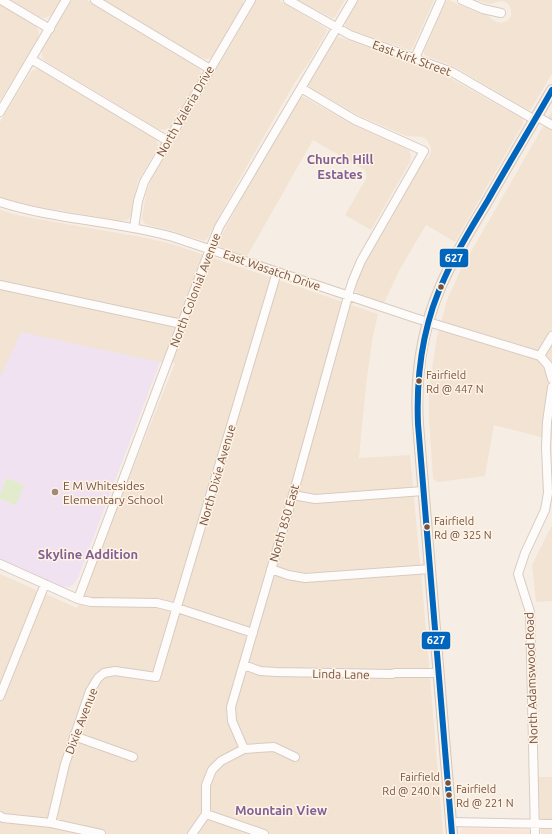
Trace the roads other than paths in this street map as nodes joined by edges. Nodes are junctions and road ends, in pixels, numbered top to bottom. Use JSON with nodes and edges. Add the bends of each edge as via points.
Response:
{"nodes":[{"id":1,"x":1,"y":0,"type":"edge"},
{"id":2,"x":66,"y":0,"type":"edge"},
{"id":3,"x":95,"y":0,"type":"edge"},
{"id":4,"x":251,"y":0,"type":"edge"},
{"id":5,"x":288,"y":0,"type":"edge"},
{"id":6,"x":353,"y":0,"type":"edge"},
{"id":7,"x":441,"y":0,"type":"edge"},
{"id":8,"x":462,"y":0,"type":"edge"},
{"id":9,"x":501,"y":13,"type":"dead end"},
{"id":10,"x":50,"y":28,"type":"junction"},
{"id":11,"x":336,"y":28,"type":"junction"},
{"id":12,"x":415,"y":58,"type":"junction"},
{"id":13,"x":31,"y":59,"type":"junction"},
{"id":14,"x":210,"y":69,"type":"junction"},
{"id":15,"x":301,"y":88,"type":"junction"},
{"id":16,"x":552,"y":90,"type":"edge"},
{"id":17,"x":0,"y":112,"type":"edge"},
{"id":18,"x":536,"y":118,"type":"junction"},
{"id":19,"x":552,"y":125,"type":"edge"},
{"id":20,"x":168,"y":141,"type":"junction"},
{"id":21,"x":0,"y":202,"type":"edge"},
{"id":22,"x":134,"y":228,"type":"junction"},
{"id":23,"x":210,"y":249,"type":"junction"},
{"id":24,"x":277,"y":272,"type":"junction"},
{"id":25,"x":0,"y":285,"type":"edge"},
{"id":26,"x":348,"y":296,"type":"junction"},
{"id":27,"x":429,"y":322,"type":"junction"},
{"id":28,"x":182,"y":324,"type":"junction"},
{"id":29,"x":552,"y":336,"type":"edge"},
{"id":30,"x":540,"y":356,"type":"junction"},
{"id":31,"x":552,"y":378,"type":"edge"},
{"id":32,"x":552,"y":387,"type":"edge"},
{"id":33,"x":549,"y":449,"type":"edge"},
{"id":34,"x":423,"y":491,"type":"junction"},
{"id":35,"x":293,"y":495,"type":"junction"},
{"id":36,"x":0,"y":564,"type":"edge"},
{"id":37,"x":271,"y":569,"type":"junction"},
{"id":38,"x":430,"y":569,"type":"junction"},
{"id":39,"x":45,"y":584,"type":"junction"},
{"id":40,"x":78,"y":599,"type":"junction"},
{"id":41,"x":177,"y":608,"type":"junction"},
{"id":42,"x":253,"y":633,"type":"junction"},
{"id":43,"x":244,"y":665,"type":"junction"},
{"id":44,"x":438,"y":674,"type":"junction"},
{"id":45,"x":156,"y":677,"type":"joint"},
{"id":46,"x":0,"y":696,"type":"edge"},
{"id":47,"x":74,"y":736,"type":"junction"},
{"id":48,"x":244,"y":749,"type":"junction"},
{"id":49,"x":133,"y":757,"type":"dead end"},
{"id":50,"x":295,"y":757,"type":"dead end"},
{"id":51,"x":206,"y":814,"type":"junction"},
{"id":52,"x":0,"y":816,"type":"edge"},
{"id":53,"x":450,"y":822,"type":"junction"},
{"id":54,"x":51,"y":823,"type":"junction"},
{"id":55,"x":535,"y":824,"type":"junction"},
{"id":56,"x":552,"y":824,"type":"edge"},
{"id":57,"x":101,"y":834,"type":"edge"},
{"id":58,"x":192,"y":834,"type":"edge"},
{"id":59,"x":264,"y":834,"type":"edge"},
{"id":60,"x":452,"y":834,"type":"edge"},
{"id":61,"x":535,"y":834,"type":"edge"}],
"edges":[{"from":1,"to":10,"type":"street"},
{"from":2,"to":10,"type":"street"},
{"from":3,"to":14,"type":"street"},
{"from":4,"to":14,"type":"street","name":"North Valeria Drive"},
{"from":5,"to":11,"type":"street","name":"East Kirk Street"},
{"from":6,"to":11,"type":"street","name":"North Colonial Avenue"},
{"from":7,"to":12,"type":"street"},
{"from":8,"to":9,"type":"street"},
{"from":10,"to":13,"type":"street"},
{"from":11,"to":12,"type":"street","name":"East Kirk Street"},
{"from":11,"to":15,"type":"street","name":"North Colonial Avenue"},
{"from":12,"to":18,"type":"street","name":"East Kirk Street","via":[[452,72]]},
{"from":13,"to":17,"type":"street"},
{"from":13,"to":20,"type":"street"},
{"from":14,"to":20,"type":"street","name":"North Valeria Drive"},
{"from":15,"to":23,"type":"street","name":"North Colonial Avenue","via":[[219,227]]},
{"from":15,"to":26,"type":"street","name":"North 850 East","via":[[355,120],[424,150],[361,261]]},
{"from":16,"to":18,"type":"main road"},
{"from":18,"to":19,"type":"street","name":"East Kirk Street"},
{"from":18,"to":27,"type":"main road","via":[[449,268]]},
{"from":20,"to":22,"type":"street","name":"North Valeria Drive","via":[[144,182]]},
{"from":21,"to":22,"type":"street","name":"East Wasatch Drive","via":[[46,213]]},
{"from":22,"to":23,"type":"street","name":"East Wasatch Drive"},
{"from":23,"to":24,"type":"street","name":"East Wasatch Drive"},
{"from":23,"to":28,"type":"street","name":"North Colonial Avenue"},
{"from":24,"to":26,"type":"street","name":"East Wasatch Drive"},
{"from":24,"to":41,"type":"street","name":"North Dixie Avenue"},
{"from":25,"to":28,"type":"street"},
{"from":26,"to":27,"type":"street","name":"East Wasatch Drive"},
{"from":26,"to":35,"type":"street","name":"North 850 East"},
{"from":27,"to":30,"type":"street","name":"East Wasatch Drive"},
{"from":27,"to":34,"type":"main road","via":[[417,395]]},
{"from":28,"to":40,"type":"street","name":"North Colonial Avenue"},
{"from":29,"to":30,"type":"street"},
{"from":30,"to":31,"type":"street","via":[[548,365]]},
{"from":32,"to":33,"type":"street","name":"North Adamswood Road","via":[[547,422]]},
{"from":33,"to":55,"type":"street","name":"North Adamswood Road","via":[[545,510],[518,574],[530,612]]},
{"from":34,"to":35,"type":"street","via":[[316,499]]},
{"from":34,"to":38,"type":"main road"},
{"from":35,"to":37,"type":"street","name":"North 850 East"},
{"from":36,"to":39,"type":"street"},
{"from":37,"to":38,"type":"street","via":[[288,576],[306,578]]},
{"from":37,"to":42,"type":"street","name":"North 850 East"},
{"from":38,"to":44,"type":"main road"},
{"from":39,"to":40,"type":"street"},
{"from":39,"to":46,"type":"street"},
{"from":40,"to":41,"type":"street","via":[[91,602],[157,604]]},
{"from":41,"to":42,"type":"street"},
{"from":41,"to":45,"type":"street","name":"North Dixie Avenue"},
{"from":42,"to":43,"type":"street","name":"North 850 East"},
{"from":43,"to":44,"type":"street","name":"Linda Lane","via":[[260,671],[276,672]]},
{"from":43,"to":48,"type":"street","name":"North 850 East","via":[[231,707],[232,721]]},
{"from":44,"to":53,"type":"main road"},
{"from":45,"to":47,"type":"street","name":"Dixie Avenue","via":[[104,672],[90,691]]},
{"from":47,"to":49,"type":"street"},
{"from":47,"to":54,"type":"street","name":"Dixie Avenue"},
{"from":48,"to":50,"type":"street","via":[[274,747]]},
{"from":48,"to":51,"type":"street","via":[[221,761],[212,770],[206,785]]},
{"from":51,"to":58,"type":"street"},
{"from":51,"to":59,"type":"street"},
{"from":52,"to":54,"type":"street"},
{"from":53,"to":55,"type":"street"},
{"from":53,"to":60,"type":"main road"},
{"from":54,"to":57,"type":"street"},
{"from":55,"to":56,"type":"street"},
{"from":55,"to":61,"type":"street","name":"North Adamswood Road"}]}
